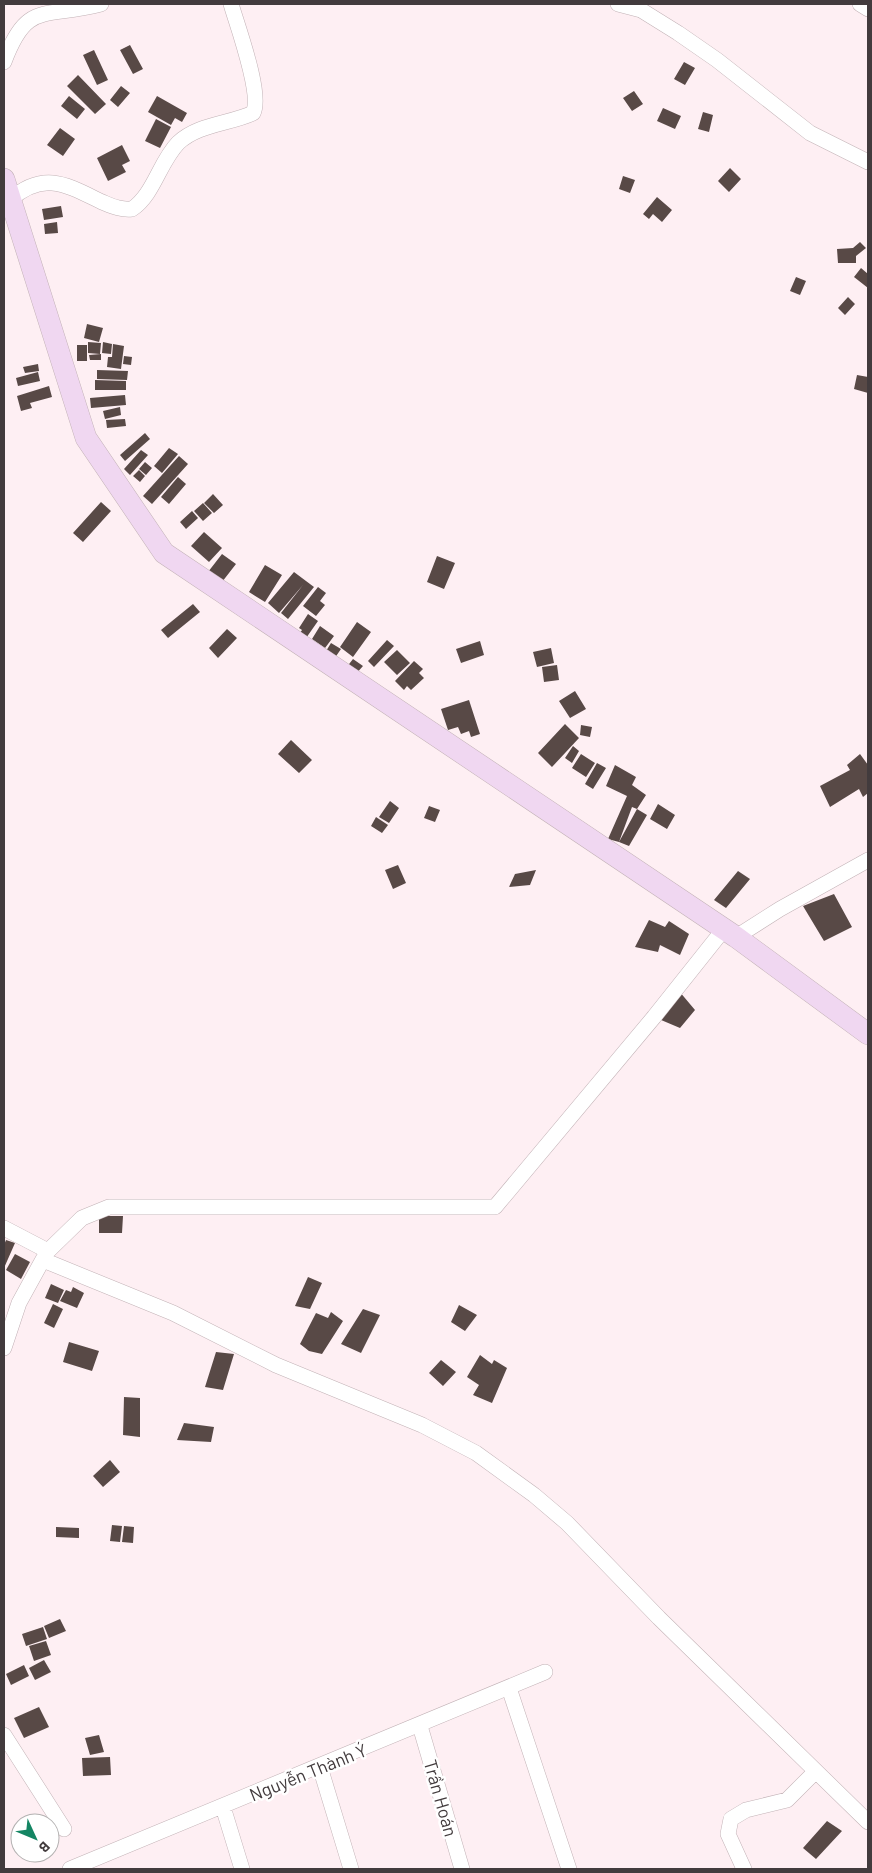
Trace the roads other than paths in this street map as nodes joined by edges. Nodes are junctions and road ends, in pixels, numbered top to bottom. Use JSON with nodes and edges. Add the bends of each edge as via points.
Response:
{"nodes":[{"id":1,"x":101,"y":4,"type":"edge"},
{"id":2,"x":231,"y":4,"type":"edge"},
{"id":3,"x":618,"y":4,"type":"edge"},
{"id":4,"x":860,"y":4,"type":"edge"},
{"id":5,"x":868,"y":9,"type":"edge"},
{"id":6,"x":4,"y":62,"type":"edge"},
{"id":7,"x":868,"y":162,"type":"edge"},
{"id":8,"x":4,"y":179,"type":"edge"},
{"id":9,"x":10,"y":200,"type":"junction"},
{"id":10,"x":868,"y":860,"type":"edge"},
{"id":11,"x":730,"y":933,"type":"junction"},
{"id":12,"x":868,"y":1034,"type":"edge"},
{"id":13,"x":4,"y":1228,"type":"edge"},
{"id":14,"x":46,"y":1256,"type":"junction"},
{"id":15,"x":4,"y":1348,"type":"edge"},
{"id":16,"x":545,"y":1672,"type":"dead end"},
{"id":17,"x":509,"y":1688,"type":"junction"},
{"id":18,"x":420,"y":1726,"type":"junction"},
{"id":19,"x":6,"y":1743,"type":"edge"},
{"id":20,"x":320,"y":1767,"type":"junction"},
{"id":21,"x":815,"y":1772,"type":"junction"},
{"id":22,"x":223,"y":1807,"type":"junction"},
{"id":23,"x":868,"y":1822,"type":"edge"},
{"id":24,"x":64,"y":1829,"type":"dead end"},
{"id":25,"x":70,"y":1869,"type":"edge"},
{"id":26,"x":242,"y":1869,"type":"edge"},
{"id":27,"x":351,"y":1869,"type":"edge"},
{"id":28,"x":462,"y":1869,"type":"edge"},
{"id":29,"x":569,"y":1869,"type":"edge"},
{"id":30,"x":744,"y":1869,"type":"edge"}],
"edges":[{"from":1,"to":6,"type":"street","via":[[53,8],[29,15],[12,35]]},
{"from":2,"to":9,"type":"street","via":[[254,84],[253,113],[208,127],[178,143],[162,164],[147,193],[132,209],[118,209],[74,188],[48,182],[24,189]]},
{"from":3,"to":7,"type":"street","via":[[641,10],[678,33],[810,133]]},
{"from":4,"to":5,"type":"street"},
{"from":8,"to":9,"type":"street"},
{"from":9,"to":11,"type":"street","via":[[86,438],[164,553]]},
{"from":10,"to":11,"type":"street"},
{"from":11,"to":12,"type":"street"},
{"from":11,"to":14,"type":"street","via":[[654,1017],[495,1207],[109,1207],[82,1218]]},
{"from":13,"to":14,"type":"street"},
{"from":14,"to":15,"type":"street","via":[[19,1303]]},
{"from":14,"to":21,"type":"street","via":[[173,1313],[276,1365],[422,1424],[476,1452],[567,1523]]},
{"from":16,"to":17,"type":"street","name":"Nguyễn Thành Ý"},
{"from":17,"to":18,"type":"street","name":"Nguyễn Thành Ý"},
{"from":17,"to":29,"type":"street"},
{"from":18,"to":20,"type":"street","name":"Nguyễn Thành Ý"},
{"from":18,"to":28,"type":"street","name":"Trần Hoán"},
{"from":19,"to":24,"type":"street"},
{"from":20,"to":22,"type":"street","name":"Nguyễn Thành Ý"},
{"from":20,"to":27,"type":"street"},
{"from":21,"to":23,"type":"street"},
{"from":21,"to":30,"type":"street","via":[[787,1800],[746,1810],[731,1819],[728,1834]]},
{"from":22,"to":25,"type":"street","name":"Nguyễn Thành Ý"},
{"from":22,"to":26,"type":"street"}]}
